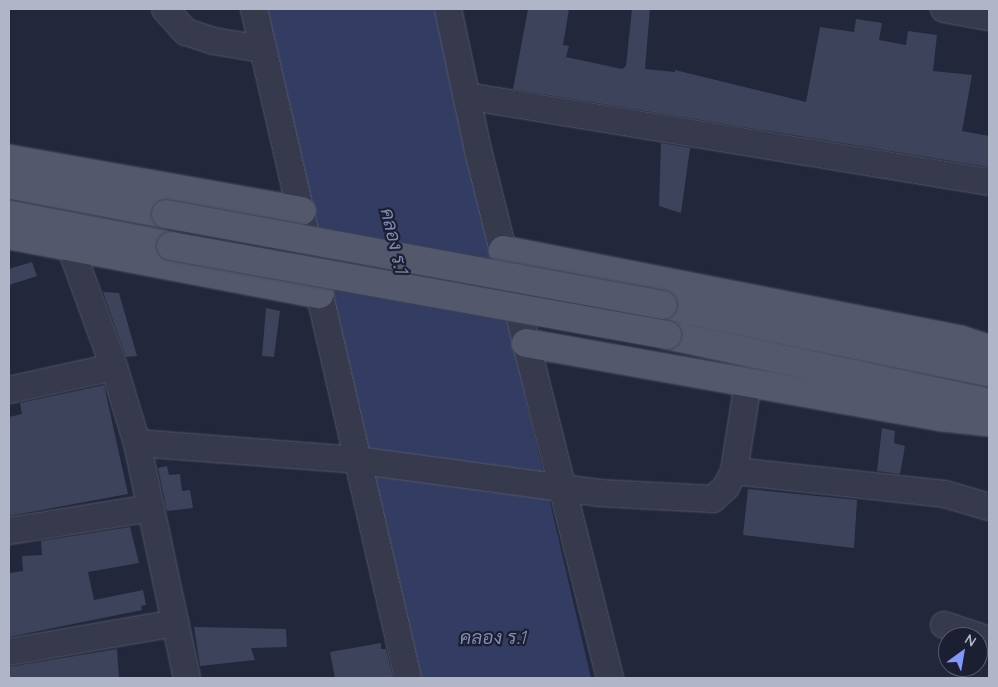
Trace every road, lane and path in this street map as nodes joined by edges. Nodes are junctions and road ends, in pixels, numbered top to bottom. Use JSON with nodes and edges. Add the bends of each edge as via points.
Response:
{"nodes":[{"id":1,"x":165,"y":9,"type":"edge"},
{"id":2,"x":254,"y":9,"type":"edge"},
{"id":3,"x":448,"y":9,"type":"edge"},
{"id":4,"x":944,"y":9,"type":"edge"},
{"id":5,"x":989,"y":17,"type":"edge"},
{"id":6,"x":263,"y":49,"type":"junction"},
{"id":7,"x":466,"y":96,"type":"junction"},
{"id":8,"x":9,"y":159,"type":"edge"},
{"id":9,"x":989,"y":182,"type":"edge"},
{"id":10,"x":9,"y":184,"type":"edge"},
{"id":11,"x":301,"y":211,"type":"junction"},
{"id":12,"x":9,"y":215,"type":"edge"},
{"id":13,"x":9,"y":235,"type":"edge"},
{"id":14,"x":70,"y":246,"type":"junction"},
{"id":15,"x":503,"y":250,"type":"junction"},
{"id":16,"x":319,"y":294,"type":"junction"},
{"id":17,"x":526,"y":343,"type":"junction"},
{"id":18,"x":989,"y":349,"type":"edge"},
{"id":19,"x":114,"y":367,"type":"junction"},
{"id":20,"x":989,"y":372,"type":"edge"},
{"id":21,"x":748,"y":382,"type":"junction"},
{"id":22,"x":9,"y":390,"type":"edge"},
{"id":23,"x":989,"y":404,"type":"edge"},
{"id":24,"x":989,"y":422,"type":"edge"},
{"id":25,"x":137,"y":443,"type":"junction"},
{"id":26,"x":356,"y":460,"type":"junction"},
{"id":27,"x":734,"y":471,"type":"junction"},
{"id":28,"x":563,"y":489,"type":"junction"},
{"id":29,"x":989,"y":506,"type":"edge"},
{"id":30,"x":151,"y":508,"type":"junction"},
{"id":31,"x":9,"y":531,"type":"edge"},
{"id":32,"x":176,"y":623,"type":"junction"},
{"id":33,"x":944,"y":625,"type":"dead end"},
{"id":34,"x":989,"y":640,"type":"edge"},
{"id":35,"x":9,"y":652,"type":"edge"},
{"id":36,"x":187,"y":678,"type":"edge"},
{"id":37,"x":408,"y":678,"type":"edge"},
{"id":38,"x":610,"y":678,"type":"edge"}],
"edges":[{"from":1,"to":6,"type":"street","via":[[186,32],[213,41]]},
{"from":2,"to":6,"type":"street"},
{"from":3,"to":7,"type":"street"},
{"from":4,"to":5,"type":"street"},
{"from":6,"to":11,"type":"street"},
{"from":7,"to":9,"type":"street"},
{"from":7,"to":15,"type":"street"},
{"from":8,"to":11,"type":"main road"},
{"from":10,"to":20,"type":"main road","bridge":true,"via":[[663,305]]},
{"from":11,"to":16,"type":"street"},
{"from":12,"to":23,"type":"main road","bridge":true,"via":[[666,335]]},
{"from":13,"to":14,"type":"main road"},
{"from":14,"to":16,"type":"main road"},
{"from":14,"to":19,"type":"street"},
{"from":15,"to":17,"type":"street"},
{"from":15,"to":18,"type":"main road","via":[[961,340]]},
{"from":16,"to":26,"type":"street"},
{"from":17,"to":21,"type":"main road"},
{"from":17,"to":28,"type":"street"},
{"from":19,"to":22,"type":"street"},
{"from":19,"to":25,"type":"street"},
{"from":21,"to":24,"type":"main road","via":[[942,417]]},
{"from":21,"to":27,"type":"street"},
{"from":25,"to":26,"type":"street"},
{"from":25,"to":30,"type":"street"},
{"from":26,"to":28,"type":"street"},
{"from":26,"to":37,"type":"street"},
{"from":27,"to":28,"type":"street","via":[[726,487],[712,498]]},
{"from":27,"to":29,"type":"street","via":[[945,494]]},
{"from":28,"to":38,"type":"street"},
{"from":30,"to":31,"type":"street"},
{"from":30,"to":32,"type":"street"},
{"from":32,"to":35,"type":"street"},
{"from":32,"to":36,"type":"street"},
{"from":33,"to":34,"type":"street"}]}
